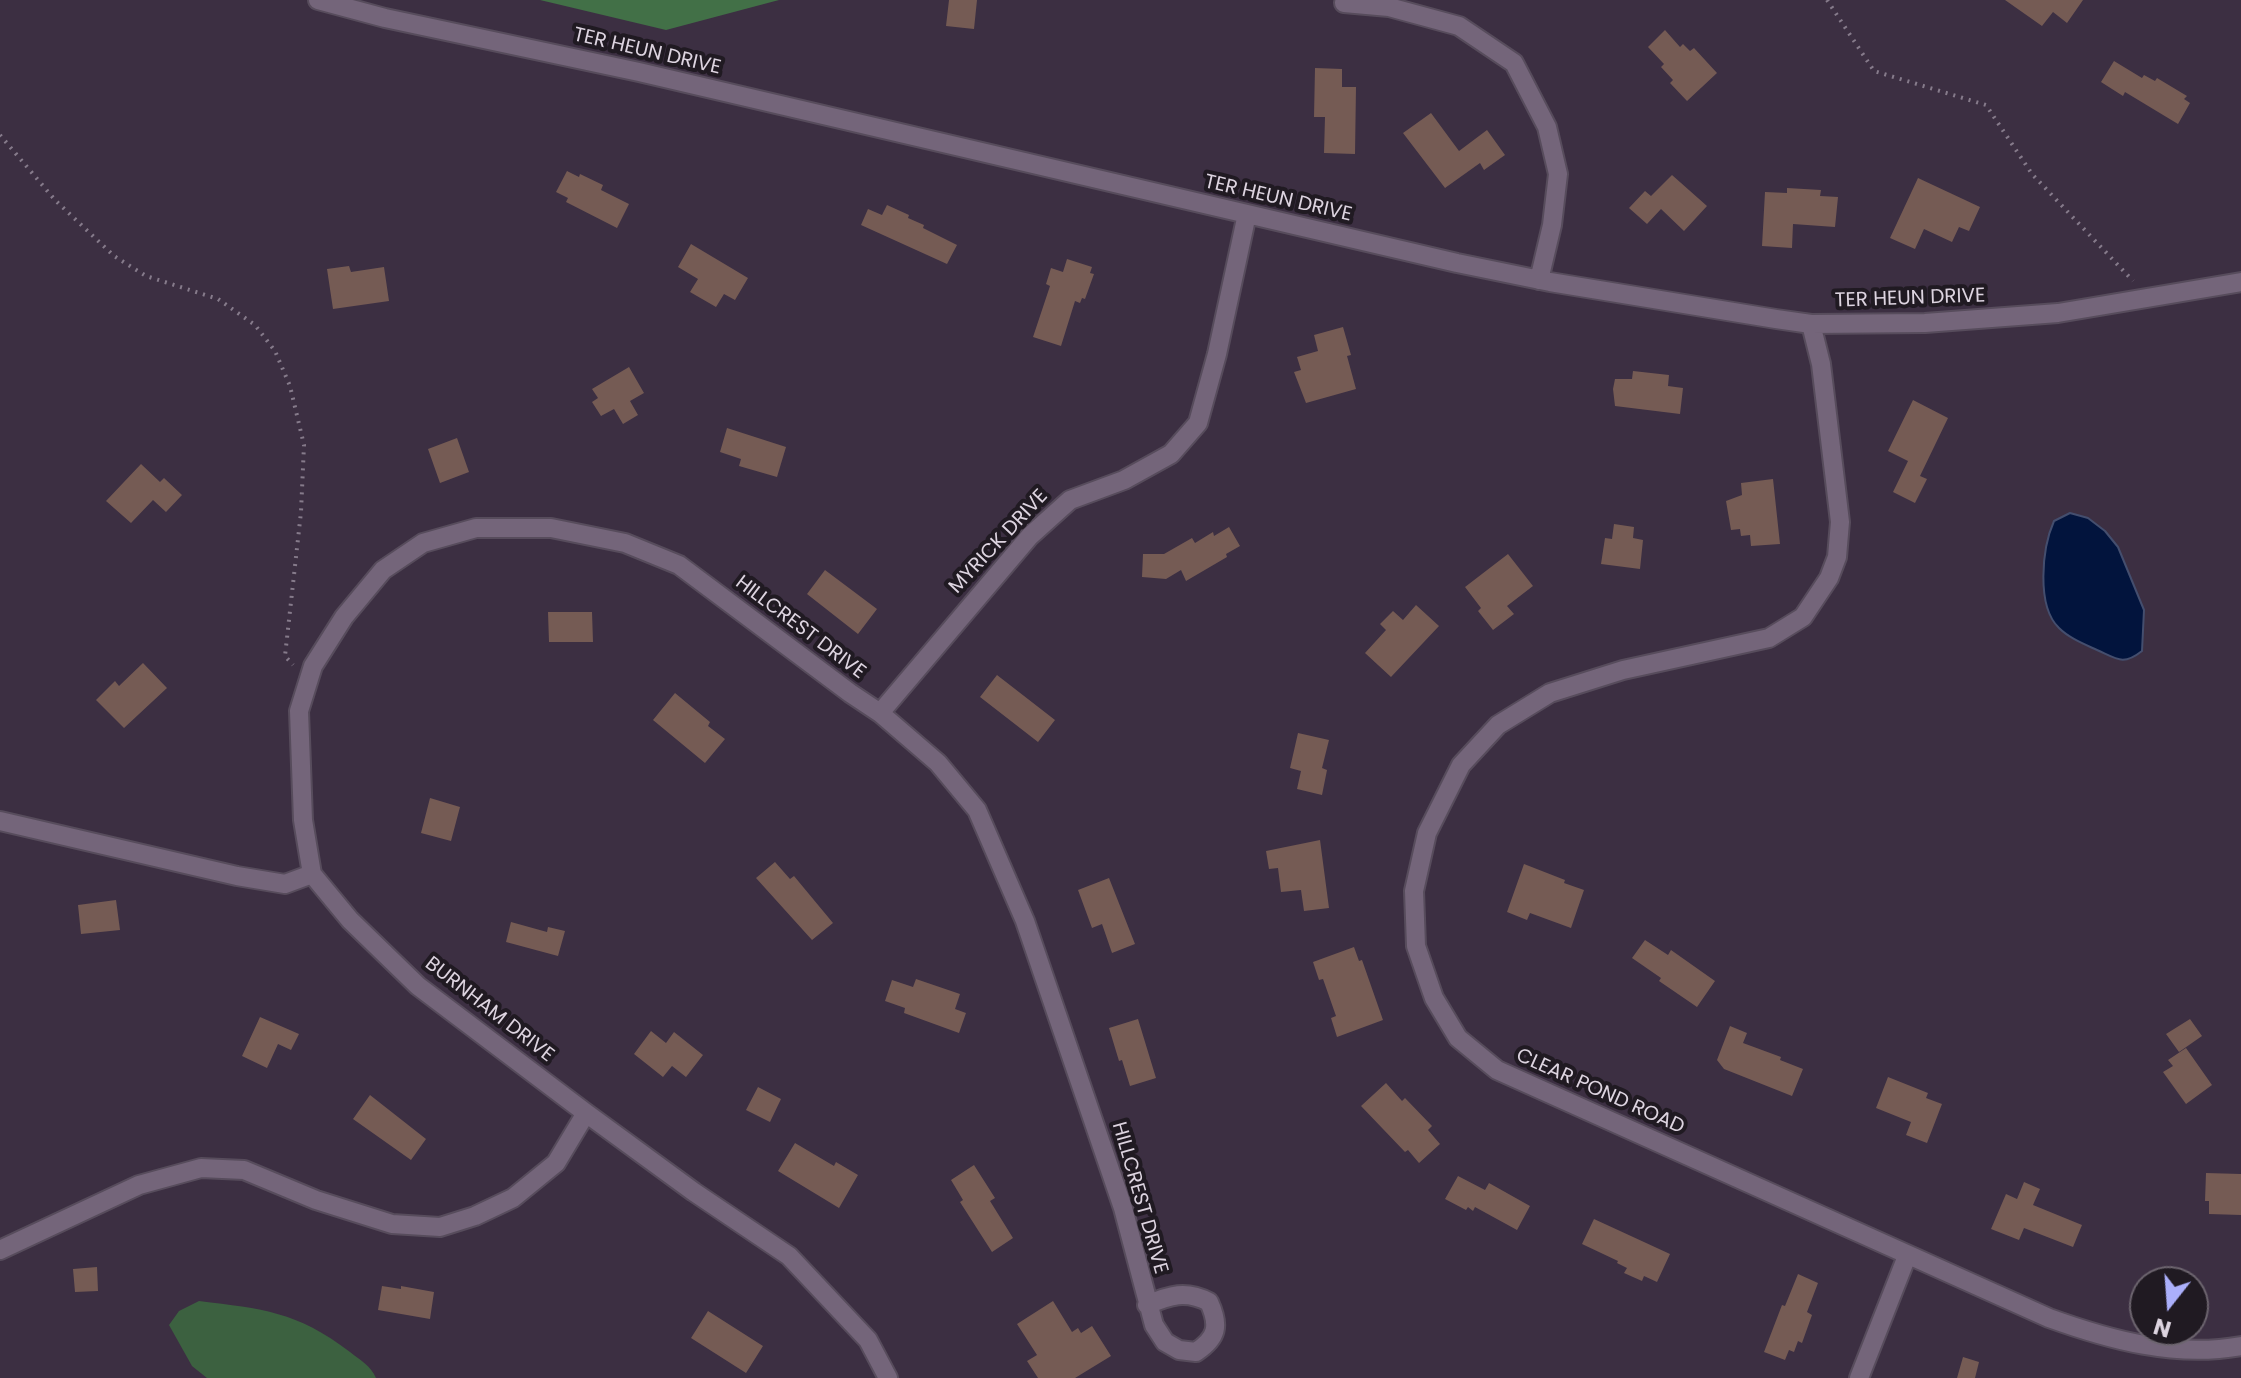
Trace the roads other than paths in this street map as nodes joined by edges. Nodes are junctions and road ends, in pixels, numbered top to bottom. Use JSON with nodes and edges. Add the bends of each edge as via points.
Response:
{"nodes":[{"id":1,"x":318,"y":0,"type":"edge"},
{"id":2,"x":1344,"y":3,"type":"dead end"},
{"id":3,"x":1247,"y":214,"type":"junction"},
{"id":4,"x":1539,"y":280,"type":"junction"},
{"id":5,"x":2241,"y":282,"type":"edge"},
{"id":6,"x":1811,"y":324,"type":"junction"},
{"id":7,"x":880,"y":713,"type":"junction"},
{"id":8,"x":0,"y":821,"type":"edge"},
{"id":9,"x":312,"y":874,"type":"junction"},
{"id":10,"x":586,"y":1113,"type":"junction"},
{"id":11,"x":0,"y":1250,"type":"edge"},
{"id":12,"x":1907,"y":1256,"type":"junction"},
{"id":13,"x":1147,"y":1305,"type":"dead end"},
{"id":14,"x":2241,"y":1346,"type":"edge"},
{"id":15,"x":888,"y":1378,"type":"edge"},
{"id":16,"x":1859,"y":1378,"type":"edge"}],
"edges":[{"from":1,"to":3,"type":"street","name":"TER HEUN DRIVE"},
{"from":2,"to":4,"type":"street","via":[[1389,7],[1459,26],[1514,63],[1547,127],[1558,174]]},
{"from":3,"to":4,"type":"street","name":"TER HEUN DRIVE"},
{"from":3,"to":7,"type":"street","name":"MYRICK DRIVE","via":[[1198,423],[1171,454],[1124,480],[1070,500],[1030,536]]},
{"from":4,"to":6,"type":"street","name":"TER HEUN DRIVE"},
{"from":5,"to":6,"type":"street","name":"TER HEUN DRIVE","via":[[2044,314]]},
{"from":6,"to":12,"type":"street","name":"CLEAR POND ROAD","via":[[1821,364],[1840,522],[1829,578],[1803,617],[1769,638],[1623,670],[1550,693],[1498,725],[1461,765],[1427,833],[1414,891],[1416,946],[1434,998],[1458,1038],[1497,1070]]},
{"from":7,"to":9,"type":"street","name":"HILLCREST DRIVE","via":[[679,565],[625,543],[551,528],[476,528],[423,543],[383,570],[313,666],[299,711],[303,820]]},
{"from":7,"to":13,"type":"street","name":"HILLCREST DRIVE","via":[[938,763],[977,810],[1025,921],[1123,1208]]},
{"from":8,"to":9,"type":"street","via":[[273,882],[285,884]]},
{"from":9,"to":10,"type":"street","name":"BURNHAM DRIVE","via":[[350,920],[418,986]]},
{"from":10,"to":11,"type":"street","via":[[556,1163],[513,1198],[440,1227],[392,1224],[244,1170],[201,1168],[139,1185]]},
{"from":10,"to":15,"type":"street","name":"BURNHAM DRIVE","via":[[789,1256],[868,1340]]},
{"from":12,"to":14,"type":"street","name":"CLEAR POND ROAD","via":[[2089,1333],[2151,1347]]},
{"from":12,"to":16,"type":"street"}]}
